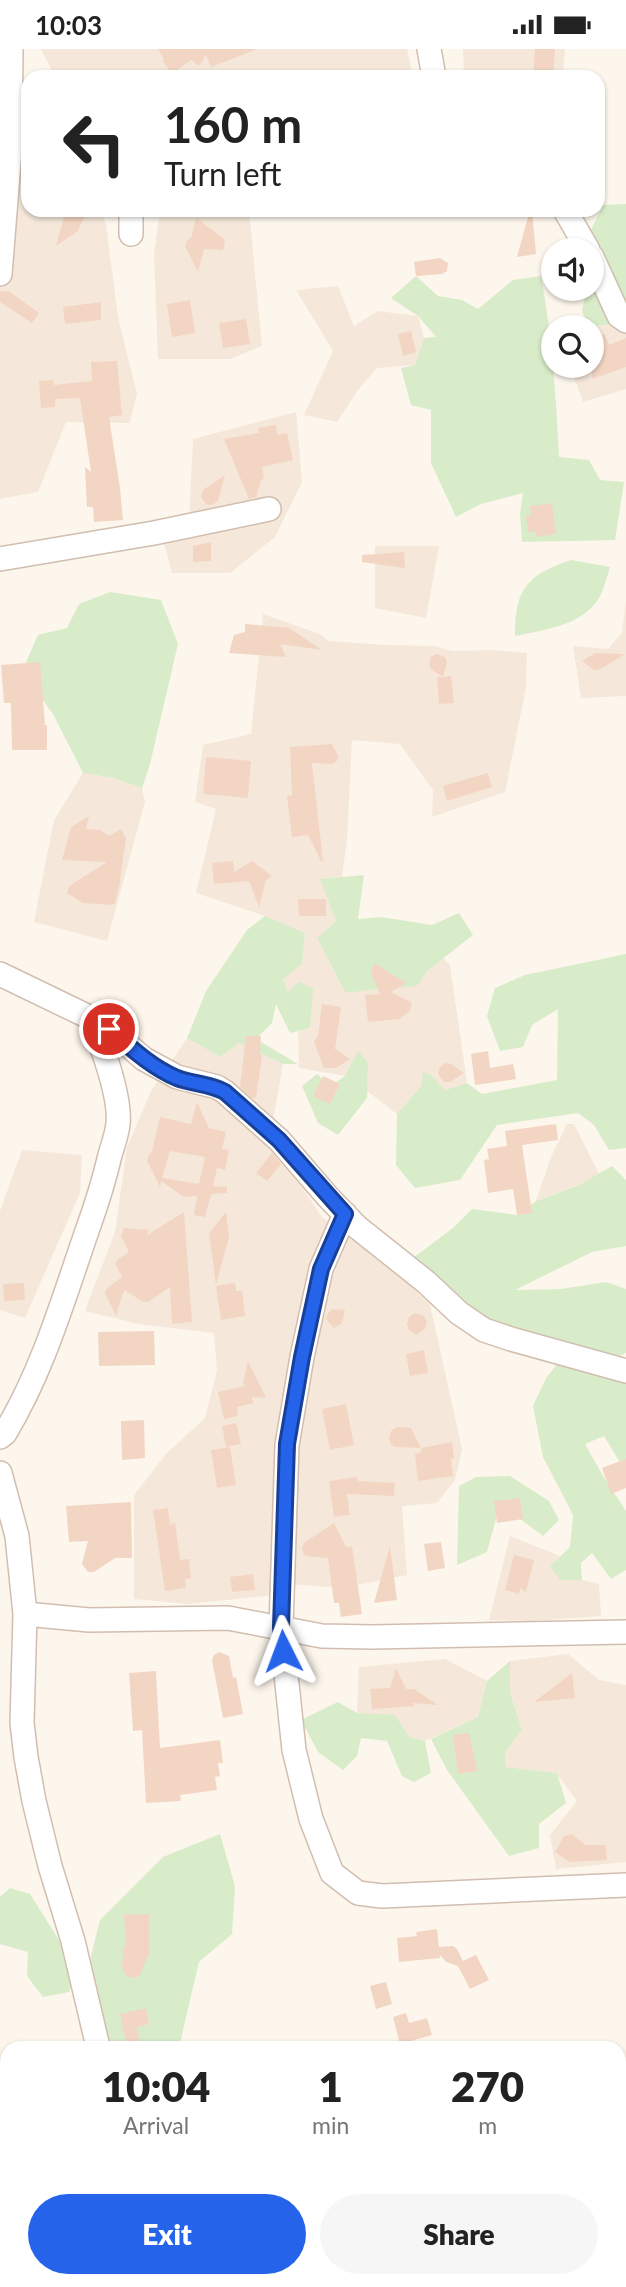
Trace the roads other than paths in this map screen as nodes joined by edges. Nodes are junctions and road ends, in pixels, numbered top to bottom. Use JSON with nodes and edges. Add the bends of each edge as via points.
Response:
{"nodes":[{"id":1,"x":11,"y":49,"type":"edge"},
{"id":2,"x":429,"y":49,"type":"edge"},
{"id":3,"x":432,"y":70,"type":"edge"},
{"id":4,"x":13,"y":151,"type":"edge"},
{"id":5,"x":131,"y":217,"type":"edge"},
{"id":6,"x":569,"y":217,"type":"edge"},
{"id":7,"x":131,"y":234,"type":"dead end"},
{"id":8,"x":580,"y":238,"type":"edge"},
{"id":9,"x":0,"y":274,"type":"edge"},
{"id":10,"x":604,"y":283,"type":"edge"},
{"id":11,"x":626,"y":321,"type":"edge"},
{"id":12,"x":269,"y":509,"type":"dead end"},
{"id":13,"x":0,"y":558,"type":"edge"},
{"id":14,"x":0,"y":974,"type":"edge"},
{"id":15,"x":89,"y":1017,"type":"junction"},
{"id":16,"x":345,"y":1214,"type":"junction"},
{"id":17,"x":626,"y":1371,"type":"edge"},
{"id":18,"x":0,"y":1437,"type":"edge"},
{"id":19,"x":0,"y":1473,"type":"edge"},
{"id":20,"x":24,"y":1614,"type":"junction"},
{"id":21,"x":281,"y":1627,"type":"junction"},
{"id":22,"x":626,"y":1632,"type":"edge"},
{"id":23,"x":626,"y":1885,"type":"edge"},
{"id":24,"x":97,"y":2041,"type":"edge"}],
"edges":[{"from":1,"to":4,"type":"street"},
{"from":2,"to":3,"type":"street"},
{"from":4,"to":9,"type":"street"},
{"from":5,"to":7,"type":"street"},
{"from":6,"to":8,"type":"street"},
{"from":10,"to":11,"type":"street","via":[[619,316]]},
{"from":12,"to":13,"type":"street"},
{"from":14,"to":15,"type":"street"},
{"from":15,"to":16,"type":"street","via":[[157,1067],[225,1092],[279,1140]]},
{"from":15,"to":18,"type":"street","via":[[109,1072],[118,1125],[100,1197],[60,1315],[30,1390]]},
{"from":16,"to":17,"type":"street","via":[[484,1330]]},
{"from":16,"to":21,"type":"street","via":[[321,1269],[287,1444]]},
{"from":19,"to":20,"type":"street","via":[[17,1536]]},
{"from":20,"to":21,"type":"street","via":[[89,1620],[228,1618]]},
{"from":20,"to":24,"type":"street","via":[[22,1723],[26,1757]]},
{"from":21,"to":22,"type":"street","via":[[322,1636],[372,1637]]},
{"from":21,"to":23,"type":"street","via":[[294,1750],[311,1819],[332,1873],[358,1892],[382,1896]]}]}
